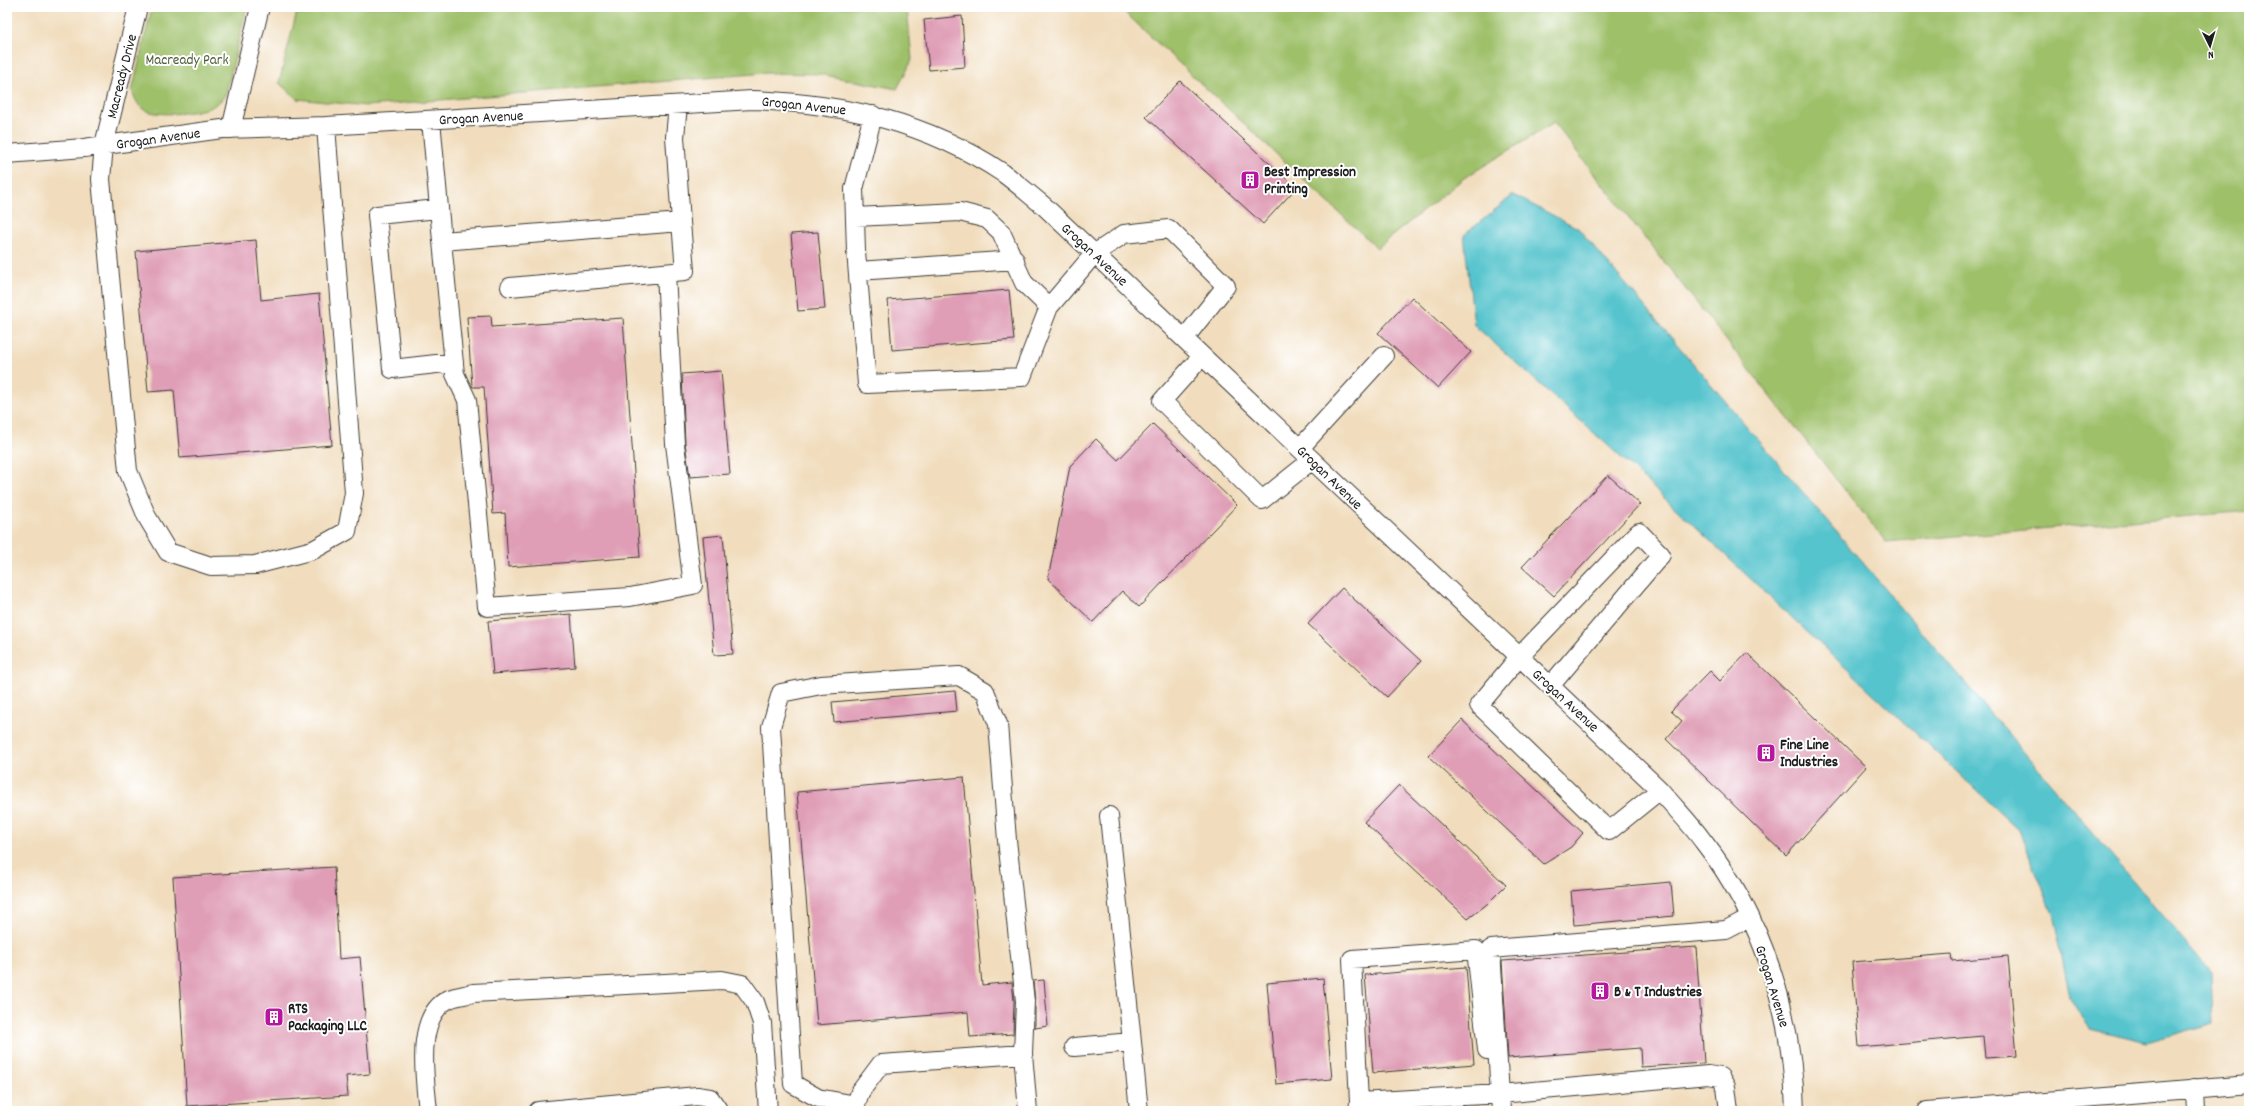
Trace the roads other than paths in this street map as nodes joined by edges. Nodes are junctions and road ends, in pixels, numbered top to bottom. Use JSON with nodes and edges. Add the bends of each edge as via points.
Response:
{"nodes":[{"id":1,"x":138,"y":7,"type":"edge"},
{"id":2,"x":260,"y":7,"type":"edge"},
{"id":3,"x":678,"y":106,"type":"junction"},
{"id":4,"x":873,"y":115,"type":"junction"},
{"id":5,"x":431,"y":120,"type":"junction"},
{"id":6,"x":326,"y":126,"type":"junction"},
{"id":7,"x":231,"y":129,"type":"junction"},
{"id":8,"x":104,"y":145,"type":"junction"},
{"id":9,"x":7,"y":154,"type":"edge"},
{"id":10,"x":438,"y":209,"type":"junction"},
{"id":11,"x":855,"y":217,"type":"junction"},
{"id":12,"x":681,"y":222,"type":"junction"},
{"id":13,"x":442,"y":241,"type":"junction"},
{"id":14,"x":1094,"y":254,"type":"junction"},
{"id":15,"x":1015,"y":260,"type":"junction"},
{"id":16,"x":858,"y":271,"type":"junction"},
{"id":17,"x":666,"y":273,"type":"junction"},
{"id":18,"x":510,"y":287,"type":"dead end"},
{"id":19,"x":1048,"y":307,"type":"junction"},
{"id":20,"x":1184,"y":339,"type":"junction"},
{"id":21,"x":1202,"y":356,"type":"junction"},
{"id":22,"x":1384,"y":356,"type":"dead end"},
{"id":23,"x":454,"y":362,"type":"junction"},
{"id":24,"x":1306,"y":454,"type":"junction"},
{"id":25,"x":1520,"y":656,"type":"junction"},
{"id":26,"x":1550,"y":685,"type":"junction"},
{"id":27,"x":1660,"y":790,"type":"junction"},
{"id":28,"x":1109,"y":816,"type":"dead end"},
{"id":29,"x":1749,"y":918,"type":"junction"},
{"id":30,"x":1132,"y":1042,"type":"junction"},
{"id":31,"x":1074,"y":1047,"type":"dead end"},
{"id":32,"x":1023,"y":1054,"type":"junction"},
{"id":33,"x":2249,"y":1084,"type":"edge"},
{"id":34,"x":2194,"y":1088,"type":"junction"},
{"id":35,"x":1498,"y":1100,"type":"edge"},
{"id":36,"x":1358,"y":1106,"type":"edge"},
{"id":37,"x":854,"y":1108,"type":"edge"},
{"id":38,"x":569,"y":1110,"type":"edge"},
{"id":39,"x":428,"y":1111,"type":"edge"},
{"id":40,"x":538,"y":1111,"type":"edge"},
{"id":41,"x":719,"y":1111,"type":"edge"},
{"id":42,"x":768,"y":1111,"type":"edge"},
{"id":43,"x":1028,"y":1111,"type":"edge"},
{"id":44,"x":1139,"y":1111,"type":"edge"},
{"id":45,"x":1729,"y":1111,"type":"edge"},
{"id":46,"x":1795,"y":1111,"type":"edge"},
{"id":47,"x":1927,"y":1111,"type":"edge"},
{"id":48,"x":2195,"y":1111,"type":"edge"}],
"edges":[{"from":1,"to":8,"type":"street","name":"Macready Drive"},
{"from":2,"to":7,"type":"street"},
{"from":3,"to":4,"type":"street","name":"Grogan Avenue","via":[[752,100],[847,109]]},
{"from":3,"to":5,"type":"street","name":"Grogan Avenue"},
{"from":3,"to":12,"type":"street","via":[[675,137]]},
{"from":4,"to":11,"type":"street","via":[[854,189]]},
{"from":4,"to":14,"type":"street","name":"Grogan Avenue","via":[[930,133],[1003,174],[1044,206]]},
{"from":5,"to":6,"type":"street","name":"Grogan Avenue"},
{"from":5,"to":10,"type":"street"},
{"from":6,"to":7,"type":"street","name":"Grogan Avenue"},
{"from":6,"to":8,"type":"street","name":"Macready Drive","via":[[354,493],[347,531],[313,550],[255,565],[211,566],[168,552],[147,517],[128,470],[101,178]]},
{"from":7,"to":8,"type":"street","name":"Grogan Avenue"},
{"from":8,"to":9,"type":"street","name":"Grogan Avenue"},
{"from":10,"to":13,"type":"street"},
{"from":10,"to":23,"type":"street","via":[[377,215],[392,369]]},
{"from":11,"to":15,"type":"street","via":[[960,212],[987,220],[1001,232]]},
{"from":11,"to":16,"type":"street"},
{"from":12,"to":13,"type":"street"},
{"from":12,"to":17,"type":"street","via":[[684,271]]},
{"from":13,"to":23,"type":"street"},
{"from":14,"to":19,"type":"street"},
{"from":14,"to":20,"type":"street","name":"Grogan Avenue"},
{"from":14,"to":20,"type":"street","via":[[1124,234],[1169,228],[1226,286]]},
{"from":15,"to":16,"type":"street"},
{"from":15,"to":19,"type":"street","via":[[1024,283]]},
{"from":16,"to":19,"type":"street","via":[[868,384],[1022,377]]},
{"from":17,"to":18,"type":"street"},
{"from":17,"to":23,"type":"street","via":[[675,444],[693,585],[630,597],[487,607],[467,400]]},
{"from":20,"to":21,"type":"street","name":"Grogan Avenue"},
{"from":21,"to":24,"type":"street","name":"Grogan Avenue"},
{"from":21,"to":24,"type":"street","via":[[1162,401],[1262,500]]},
{"from":22,"to":24,"type":"street"},
{"from":24,"to":25,"type":"street","name":"Grogan Avenue"},
{"from":25,"to":26,"type":"street","name":"Grogan Avenue"},
{"from":25,"to":26,"type":"street","via":[[1639,532],[1661,555]]},
{"from":25,"to":27,"type":"street","via":[[1479,705],[1609,832]]},
{"from":26,"to":27,"type":"street","name":"Grogan Avenue"},
{"from":27,"to":29,"type":"street","name":"Grogan Avenue","via":[[1704,841],[1736,890]]},
{"from":28,"to":30,"type":"street"},
{"from":29,"to":35,"type":"street","via":[[1726,930],[1491,949]]},
{"from":29,"to":46,"type":"street","name":"Grogan Avenue","via":[[1767,955],[1782,1004],[1792,1055]]},
{"from":30,"to":31,"type":"street"},
{"from":30,"to":44,"type":"street"},
{"from":32,"to":37,"type":"street","via":[[881,1064],[860,1092]]},
{"from":32,"to":37,"type":"street","via":[[1025,1001],[1007,840],[998,724],[985,691],[960,676],[821,685],[781,693],[771,727],[794,1084],[818,1098]]},
{"from":32,"to":43,"type":"street"},
{"from":33,"to":34,"type":"street"},
{"from":34,"to":47,"type":"street"},
{"from":34,"to":48,"type":"street"},
{"from":35,"to":36,"type":"street"},
{"from":35,"to":36,"type":"street","via":[[1476,950],[1352,959]]},
{"from":35,"to":45,"type":"street","via":[[1708,1075],[1720,1077],[1726,1087]]},
{"from":38,"to":40,"type":"street"},
{"from":38,"to":41,"type":"street","via":[[697,1096],[710,1098]]},
{"from":39,"to":42,"type":"street","via":[[425,1035],[433,1012],[449,999],[473,993],[722,980],[742,984],[755,1002],[762,1023]]}]}
